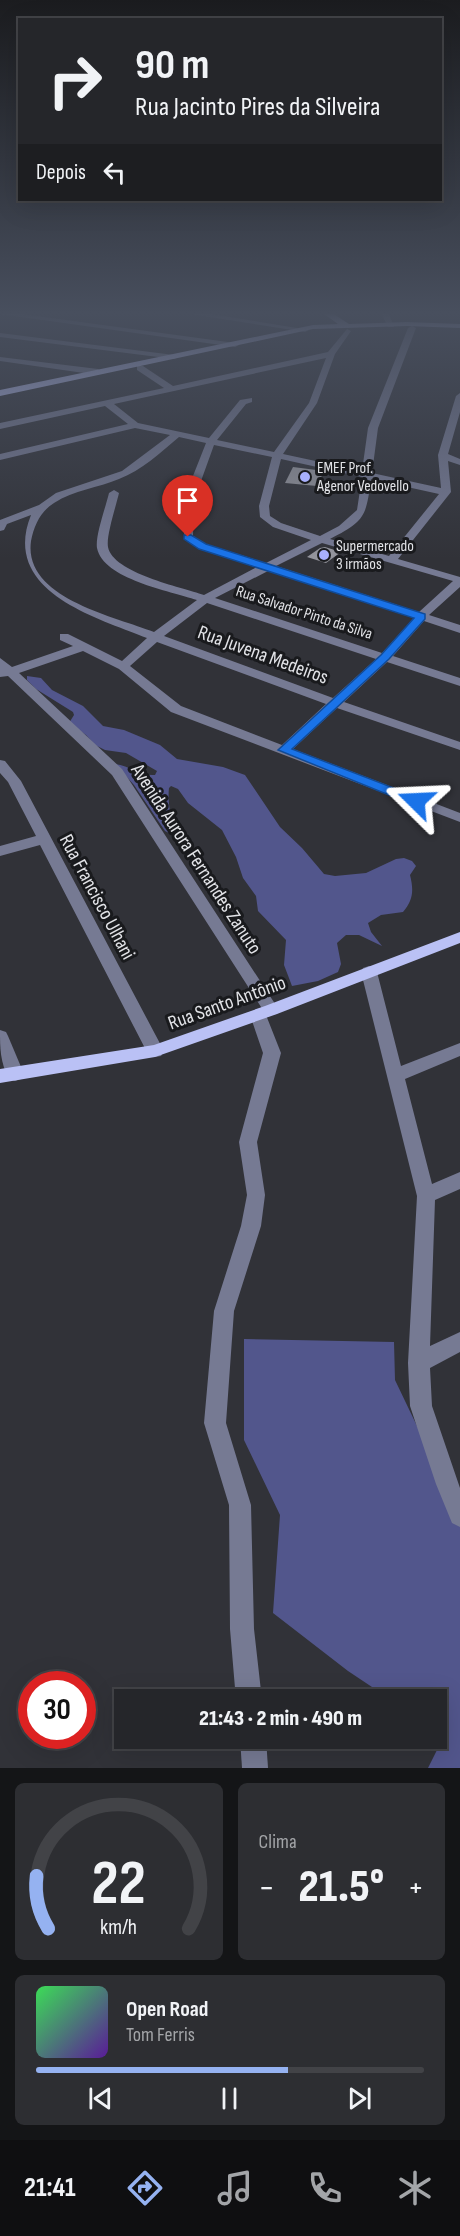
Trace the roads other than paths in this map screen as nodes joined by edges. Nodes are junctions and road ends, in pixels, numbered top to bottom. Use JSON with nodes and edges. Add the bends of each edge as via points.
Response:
{"nodes":[{"id":1,"x":21,"y":394,"type":"edge"},
{"id":2,"x":151,"y":394,"type":"edge"},
{"id":3,"x":316,"y":394,"type":"edge"},
{"id":4,"x":386,"y":394,"type":"edge"},
{"id":5,"x":0,"y":398,"type":"edge"},
{"id":6,"x":249,"y":400,"type":"dead end"},
{"id":7,"x":459,"y":401,"type":"edge"},
{"id":8,"x":107,"y":403,"type":"junction"},
{"id":9,"x":135,"y":425,"type":"junction"},
{"id":10,"x":0,"y":426,"type":"edge"},
{"id":11,"x":176,"y":435,"type":"junction"},
{"id":12,"x":211,"y":441,"type":"junction"},
{"id":13,"x":278,"y":454,"type":"junction"},
{"id":14,"x":443,"y":455,"type":"junction"},
{"id":15,"x":0,"y":457,"type":"edge"},
{"id":16,"x":460,"y":462,"type":"edge"},
{"id":17,"x":368,"y":475,"type":"junction"},
{"id":18,"x":196,"y":481,"type":"dead end"},
{"id":19,"x":446,"y":492,"type":"junction"},
{"id":20,"x":114,"y":493,"type":"dead end"},
{"id":21,"x":189,"y":494,"type":"dead end"},
{"id":22,"x":45,"y":506,"type":"junction"},
{"id":23,"x":0,"y":528,"type":"edge"},
{"id":24,"x":319,"y":539,"type":"junction"},
{"id":25,"x":391,"y":561,"type":"junction"},
{"id":26,"x":264,"y":567,"type":"junction"},
{"id":27,"x":460,"y":580,"type":"edge"},
{"id":28,"x":206,"y":598,"type":"junction"},
{"id":29,"x":421,"y":616,"type":"junction"},
{"id":30,"x":460,"y":629,"type":"edge"},
{"id":31,"x":64,"y":637,"type":"dead end"},
{"id":32,"x":155,"y":637,"type":"junction"},
{"id":33,"x":82,"y":647,"type":"junction"},
{"id":34,"x":385,"y":657,"type":"junction"},
{"id":35,"x":123,"y":666,"type":"junction"},
{"id":36,"x":4,"y":670,"type":"edge"},
{"id":37,"x":460,"y":682,"type":"edge"},
{"id":38,"x":336,"y":703,"type":"junction"},
{"id":39,"x":460,"y":746,"type":"edge"},
{"id":40,"x":284,"y":750,"type":"junction"},
{"id":41,"x":0,"y":764,"type":"edge"},
{"id":42,"x":460,"y":818,"type":"edge"},
{"id":43,"x":43,"y":839,"type":"junction"},
{"id":44,"x":0,"y":851,"type":"edge"},
{"id":45,"x":460,"y":937,"type":"edge"},
{"id":46,"x":369,"y":972,"type":"junction"},
{"id":47,"x":264,"y":1012,"type":"junction"},
{"id":48,"x":0,"y":1036,"type":"edge"},
{"id":49,"x":460,"y":1049,"type":"edge"},
{"id":50,"x":155,"y":1051,"type":"junction"},
{"id":51,"x":7,"y":1075,"type":"edge"},
{"id":52,"x":396,"y":1075,"type":"junction"},
{"id":53,"x":460,"y":1180,"type":"edge"},
{"id":54,"x":426,"y":1196,"type":"junction"},
{"id":55,"x":460,"y":1341,"type":"edge"},
{"id":56,"x":419,"y":1363,"type":"junction"},
{"id":57,"x":460,"y":1515,"type":"edge"},
{"id":58,"x":248,"y":1689,"type":"edge"},
{"id":59,"x":254,"y":1749,"type":"edge"},
{"id":60,"x":255,"y":1768,"type":"edge"}],
"edges":[{"from":1,"to":5,"type":"main road"},
{"from":2,"to":8,"type":"street"},
{"from":3,"to":13,"type":"street"},
{"from":4,"to":17,"type":"street","via":[[373,428]]},
{"from":6,"to":12,"type":"street","via":[[243,402]]},
{"from":7,"to":14,"type":"street"},
{"from":8,"to":9,"type":"street"},
{"from":8,"to":10,"type":"street"},
{"from":9,"to":11,"type":"street"},
{"from":9,"to":15,"type":"street"},
{"from":11,"to":12,"type":"street"},
{"from":11,"to":22,"type":"street","via":[[122,474],[68,492]]},
{"from":12,"to":13,"type":"street"},
{"from":12,"to":18,"type":"street"},
{"from":13,"to":17,"type":"street"},
{"from":13,"to":24,"type":"street","via":[[264,506],[265,517]]},
{"from":14,"to":16,"type":"street"},
{"from":14,"to":19,"type":"street"},
{"from":17,"to":19,"type":"street"},
{"from":17,"to":24,"type":"street","via":[[362,511],[343,528]]},
{"from":19,"to":25,"type":"street"},
{"from":20,"to":28,"type":"street","name":"Rua Salvador Pinto da Silva","via":[[102,546],[108,561],[124,572]]},
{"from":21,"to":26,"type":"street","via":[[188,537],[202,546]]},
{"from":22,"to":23,"type":"street","via":[[3,522]]},
{"from":22,"to":32,"type":"street","name":"Rua Juvena Medeiros","via":[[32,520],[24,542],[26,562],[37,581],[62,600]]},
{"from":24,"to":25,"type":"street"},
{"from":24,"to":26,"type":"street"},
{"from":25,"to":27,"type":"street"},
{"from":26,"to":28,"type":"street"},
{"from":26,"to":29,"type":"street"},
{"from":27,"to":29,"type":"street"},
{"from":28,"to":32,"type":"street"},
{"from":28,"to":34,"type":"street","name":"Rua Salvador Pinto da Silva"},
{"from":29,"to":30,"type":"street"},
{"from":29,"to":34,"type":"street"},
{"from":31,"to":33,"type":"street"},
{"from":32,"to":35,"type":"street"},
{"from":32,"to":38,"type":"street","name":"Rua Juvena Medeiros"},
{"from":33,"to":35,"type":"street"},
{"from":33,"to":36,"type":"street"},
{"from":34,"to":37,"type":"street","name":"Rua Salvador Pinto da Silva"},
{"from":34,"to":38,"type":"street"},
{"from":35,"to":40,"type":"street","via":[[176,709]]},
{"from":36,"to":47,"type":"street","name":"Avenida Aurora Fernandes Zanuto","via":[[117,772]]},
{"from":38,"to":39,"type":"street","name":"Rua Juvena Medeiros"},
{"from":38,"to":40,"type":"street"},
{"from":40,"to":42,"type":"street"},
{"from":41,"to":43,"type":"street","name":"Rua Francisco Ulhani","via":[[15,781]]},
{"from":43,"to":44,"type":"street"},
{"from":43,"to":50,"type":"street","name":"Rua Francisco Ulhani"},
{"from":45,"to":46,"type":"main road","name":"Rua Santo Antônio"},
{"from":46,"to":47,"type":"main road","name":"Rua Santo Antônio"},
{"from":46,"to":52,"type":"street"},
{"from":47,"to":50,"type":"main road","name":"Rua Santo Antônio"},
{"from":47,"to":58,"type":"street","name":"Avenida Aurora Fernandes Zanuto","via":[[272,1053],[248,1142],[256,1195],[251,1226],[224,1311],[215,1423],[240,1505],[242,1629]]},
{"from":48,"to":51,"type":"street"},
{"from":49,"to":52,"type":"street"},
{"from":50,"to":51,"type":"main road","name":"Rua Santo Antônio"},
{"from":52,"to":54,"type":"street"},
{"from":53,"to":54,"type":"street"},
{"from":54,"to":56,"type":"street"},
{"from":55,"to":56,"type":"street"},
{"from":56,"to":57,"type":"street","via":[[421,1406]]},
{"from":59,"to":60,"type":"street"}]}
